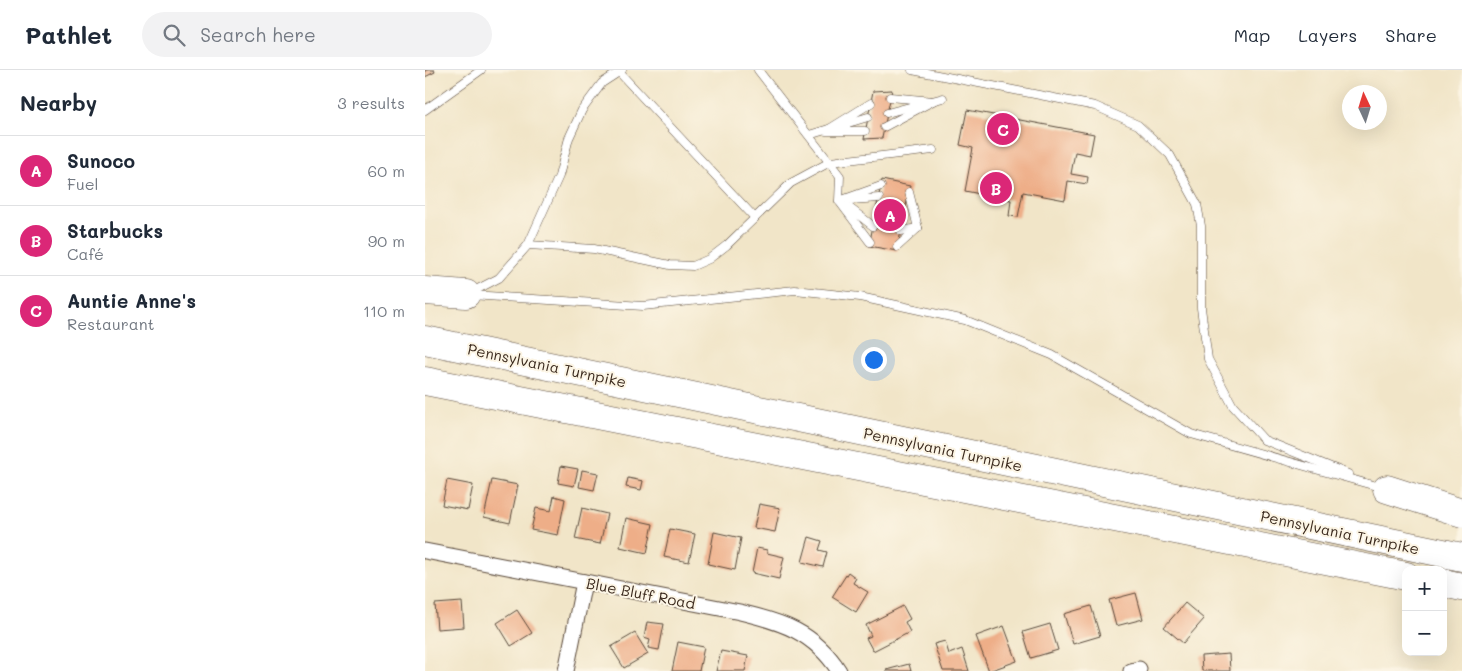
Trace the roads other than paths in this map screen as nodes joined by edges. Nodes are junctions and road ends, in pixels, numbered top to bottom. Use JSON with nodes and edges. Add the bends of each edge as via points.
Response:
{"nodes":[{"id":1,"x":481,"y":70,"type":"edge"},
{"id":2,"x":758,"y":70,"type":"edge"},
{"id":3,"x":912,"y":70,"type":"edge"},
{"id":4,"x":621,"y":71,"type":"edge"},
{"id":5,"x":938,"y":73,"type":"edge"},
{"id":6,"x":890,"y":97,"type":"dead end"},
{"id":7,"x":943,"y":98,"type":"dead end"},
{"id":8,"x":933,"y":101,"type":"junction"},
{"id":9,"x":871,"y":103,"type":"dead end"},
{"id":10,"x":425,"y":110,"type":"edge"},
{"id":11,"x":887,"y":113,"type":"dead end"},
{"id":12,"x":868,"y":117,"type":"dead end"},
{"id":13,"x":884,"y":127,"type":"dead end"},
{"id":14,"x":825,"y":131,"type":"junction"},
{"id":15,"x":865,"y":132,"type":"dead end"},
{"id":16,"x":809,"y":135,"type":"junction"},
{"id":17,"x":933,"y":150,"type":"dead end"},
{"id":18,"x":830,"y":162,"type":"junction"},
{"id":19,"x":881,"y":186,"type":"dead end"},
{"id":20,"x":909,"y":192,"type":"dead end"},
{"id":21,"x":879,"y":198,"type":"dead end"},
{"id":22,"x":839,"y":201,"type":"junction"},
{"id":23,"x":906,"y":203,"type":"dead end"},
{"id":24,"x":755,"y":218,"type":"junction"},
{"id":25,"x":873,"y":226,"type":"dead end"},
{"id":26,"x":918,"y":228,"type":"junction"},
{"id":27,"x":901,"y":231,"type":"dead end"},
{"id":28,"x":870,"y":242,"type":"dead end"},
{"id":29,"x":528,"y":245,"type":"junction"},
{"id":30,"x":897,"y":247,"type":"dead end"},
{"id":31,"x":425,"y":291,"type":"edge"},
{"id":32,"x":466,"y":294,"type":"junction"},
{"id":33,"x":425,"y":340,"type":"edge"},
{"id":34,"x":425,"y":381,"type":"edge"},
{"id":35,"x":1387,"y":489,"type":"junction"},
{"id":36,"x":1462,"y":513,"type":"edge"},
{"id":37,"x":425,"y":551,"type":"edge"},
{"id":38,"x":1462,"y":557,"type":"edge"},
{"id":39,"x":1402,"y":575,"type":"edge"},
{"id":40,"x":584,"y":582,"type":"junction"},
{"id":41,"x":1447,"y":584,"type":"edge"},
{"id":42,"x":1462,"y":587,"type":"edge"},
{"id":43,"x":566,"y":671,"type":"edge"},
{"id":44,"x":839,"y":671,"type":"edge"}],
"edges":[{"from":1,"to":10,"type":"lane"},
{"from":2,"to":16,"type":"lane"},
{"from":3,"to":5,"type":"lane"},
{"from":4,"to":24,"type":"lane"},
{"from":4,"to":29,"type":"lane","via":[[601,83],[582,110],[569,138],[559,176]]},
{"from":5,"to":35,"type":"lane","via":[[1095,106],[1138,125],[1164,149],[1197,204],[1201,226],[1201,308],[1208,359],[1233,406],[1264,440]]},
{"from":6,"to":8,"type":"lane"},
{"from":7,"to":8,"type":"lane"},
{"from":8,"to":11,"type":"lane"},
{"from":8,"to":13,"type":"lane"},
{"from":9,"to":14,"type":"lane"},
{"from":12,"to":14,"type":"lane"},
{"from":14,"to":15,"type":"lane"},
{"from":14,"to":16,"type":"lane"},
{"from":16,"to":18,"type":"lane"},
{"from":17,"to":18,"type":"lane"},
{"from":18,"to":22,"type":"lane","via":[[840,176]]},
{"from":18,"to":24,"type":"lane","via":[[791,183]]},
{"from":19,"to":22,"type":"lane"},
{"from":20,"to":26,"type":"lane"},
{"from":21,"to":22,"type":"lane"},
{"from":22,"to":25,"type":"lane"},
{"from":22,"to":28,"type":"lane"},
{"from":23,"to":26,"type":"lane"},
{"from":24,"to":29,"type":"lane","via":[[709,259],[693,266],[670,265],[594,249]]},
{"from":26,"to":27,"type":"lane"},
{"from":26,"to":30,"type":"lane"},
{"from":29,"to":32,"type":"lane","via":[[499,278]]},
{"from":31,"to":32,"type":"highway"},
{"from":32,"to":35,"type":"lane","via":[[643,306],[795,290],[860,296],[965,320],[1052,355],[1191,434]]},
{"from":33,"to":38,"type":"highway","name":"Pennsylvania Turnpike"},
{"from":34,"to":39,"type":"highway","name":"Pennsylvania Turnpike"},
{"from":35,"to":36,"type":"highway"},
{"from":37,"to":40,"type":"street","name":"Blue Bluff Road"},
{"from":40,"to":43,"type":"street"},
{"from":40,"to":44,"type":"street","name":"Blue Bluff Road","via":[[769,619],[796,629],[818,645]]},
{"from":41,"to":42,"type":"highway"}]}
